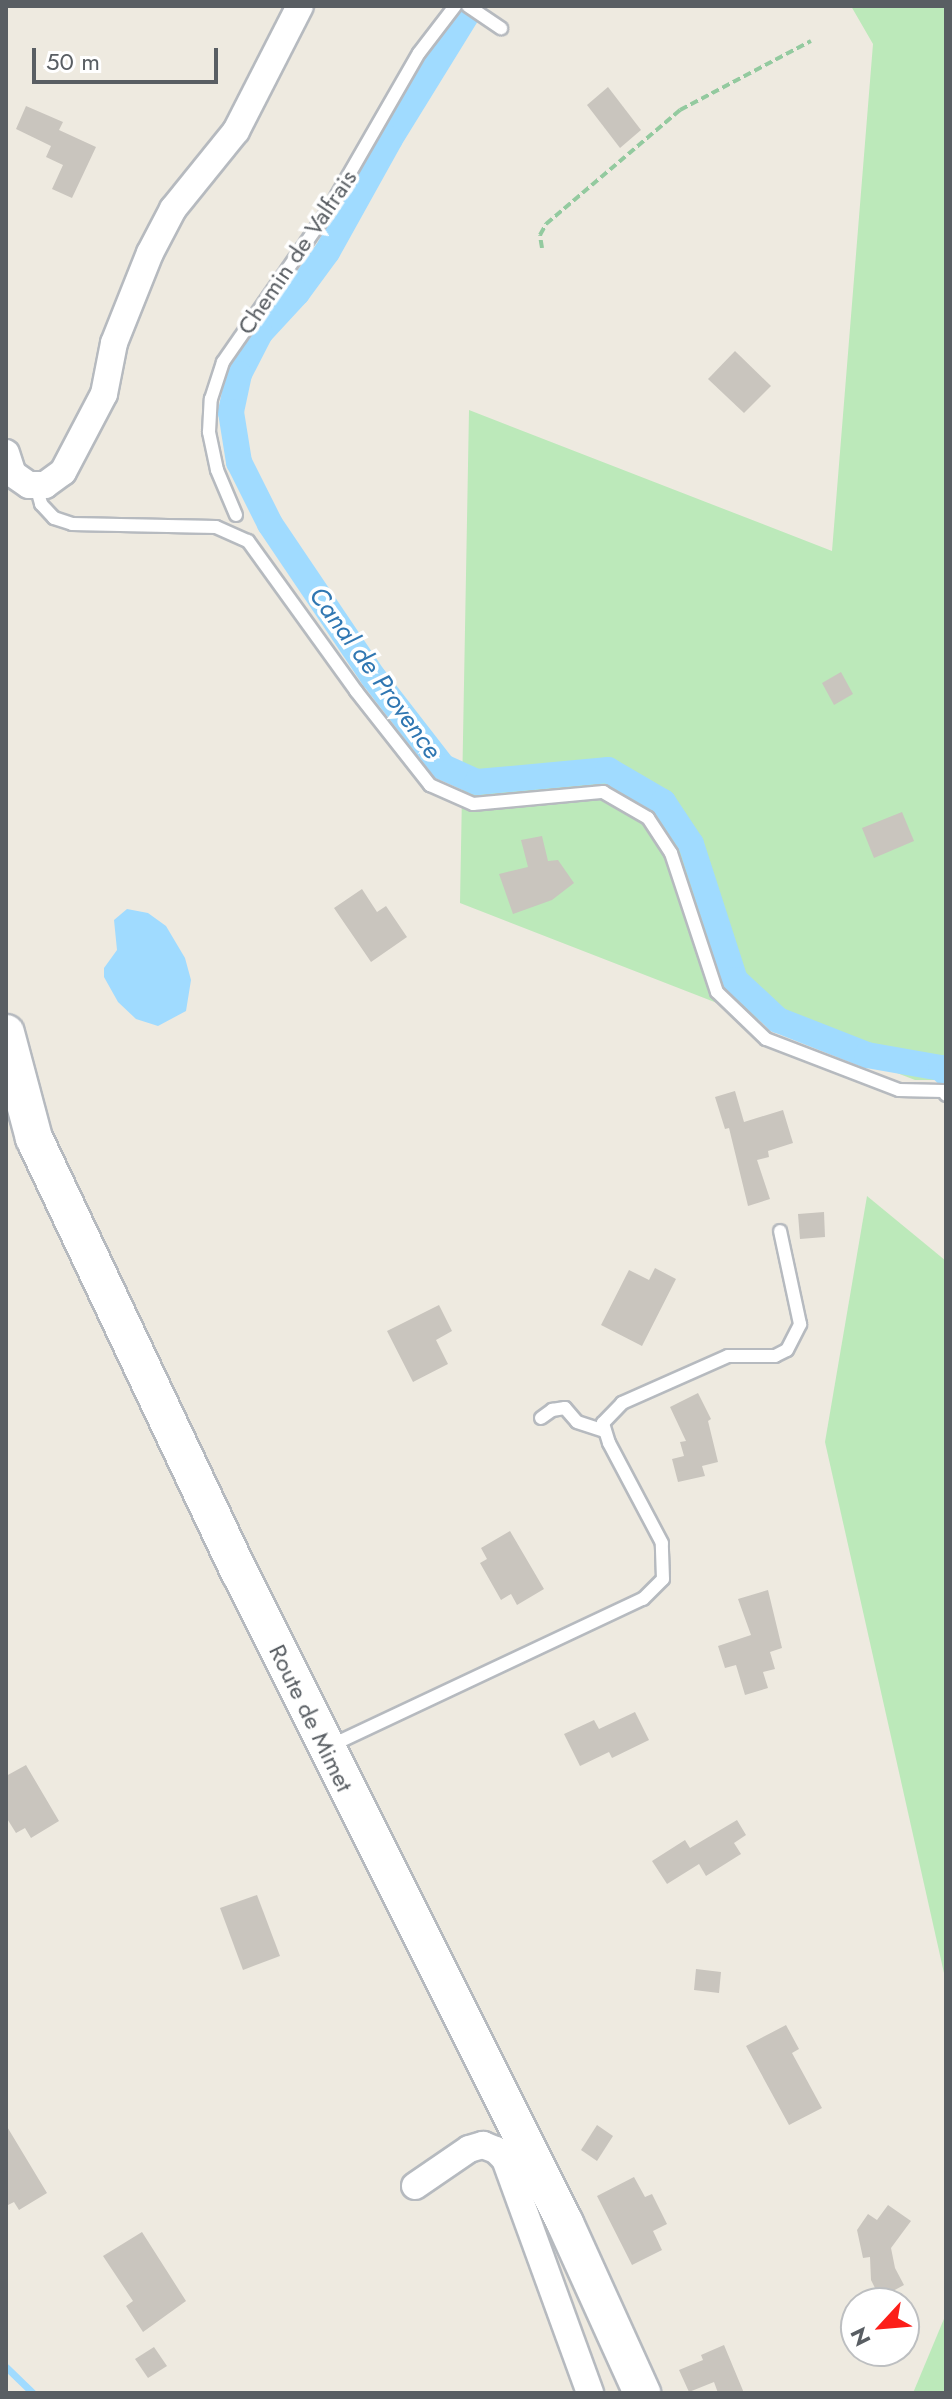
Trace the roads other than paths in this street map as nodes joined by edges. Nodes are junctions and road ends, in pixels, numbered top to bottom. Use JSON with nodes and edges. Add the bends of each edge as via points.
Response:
{"nodes":[{"id":1,"x":300,"y":6,"type":"edge"},
{"id":2,"x":455,"y":6,"type":"edge"},
{"id":3,"x":473,"y":9,"type":"edge"},
{"id":4,"x":501,"y":28,"type":"dead end"},
{"id":5,"x":6,"y":453,"type":"edge"},
{"id":6,"x":36,"y":486,"type":"junction"},
{"id":7,"x":236,"y":515,"type":"dead end"},
{"id":8,"x":6,"y":1033,"type":"edge"},
{"id":9,"x":946,"y":1095,"type":"edge"},
{"id":10,"x":14,"y":1098,"type":"edge"},
{"id":11,"x":780,"y":1231,"type":"dead end"},
{"id":12,"x":541,"y":1418,"type":"dead end"},
{"id":13,"x":605,"y":1431,"type":"junction"},
{"id":14,"x":326,"y":1748,"type":"junction"},
{"id":15,"x":415,"y":2186,"type":"dead end"},
{"id":16,"x":590,"y":2393,"type":"edge"},
{"id":17,"x":642,"y":2393,"type":"edge"}],
"edges":[{"from":1,"to":6,"type":"street","via":[[236,131],[173,209],[150,253],[114,343],[104,394],[63,472]]},
{"from":2,"to":7,"type":"lane","name":"Chemin de Valfrais","via":[[419,53],[328,211],[223,362],[211,399],[209,432],[217,470]]},
{"from":3,"to":4,"type":"lane"},
{"from":5,"to":6,"type":"street","via":[[13,474]]},
{"from":6,"to":9,"type":"lane","via":[[41,504],[54,518],[72,524],[216,527],[248,541],[430,785],[473,804],[603,792],[648,818],[671,853],[717,992],[766,1039],[899,1090]]},
{"from":8,"to":10,"type":"main road","name":"Route de Mimet"},
{"from":10,"to":14,"type":"main road","name":"Route de Mimet"},
{"from":11,"to":13,"type":"lane","via":[[800,1324],[787,1350],[775,1356],[728,1356],[635,1397],[603,1423]]},
{"from":12,"to":13,"type":"lane","via":[[565,1408],[577,1422]]},
{"from":13,"to":14,"type":"lane","via":[[662,1543],[663,1579],[643,1599]]},
{"from":14,"to":17,"type":"main road","name":"Route de Mimet","via":[[565,2223]]},
{"from":15,"to":16,"type":"street","via":[[469,2149],[483,2145],[505,2159]]}]}
